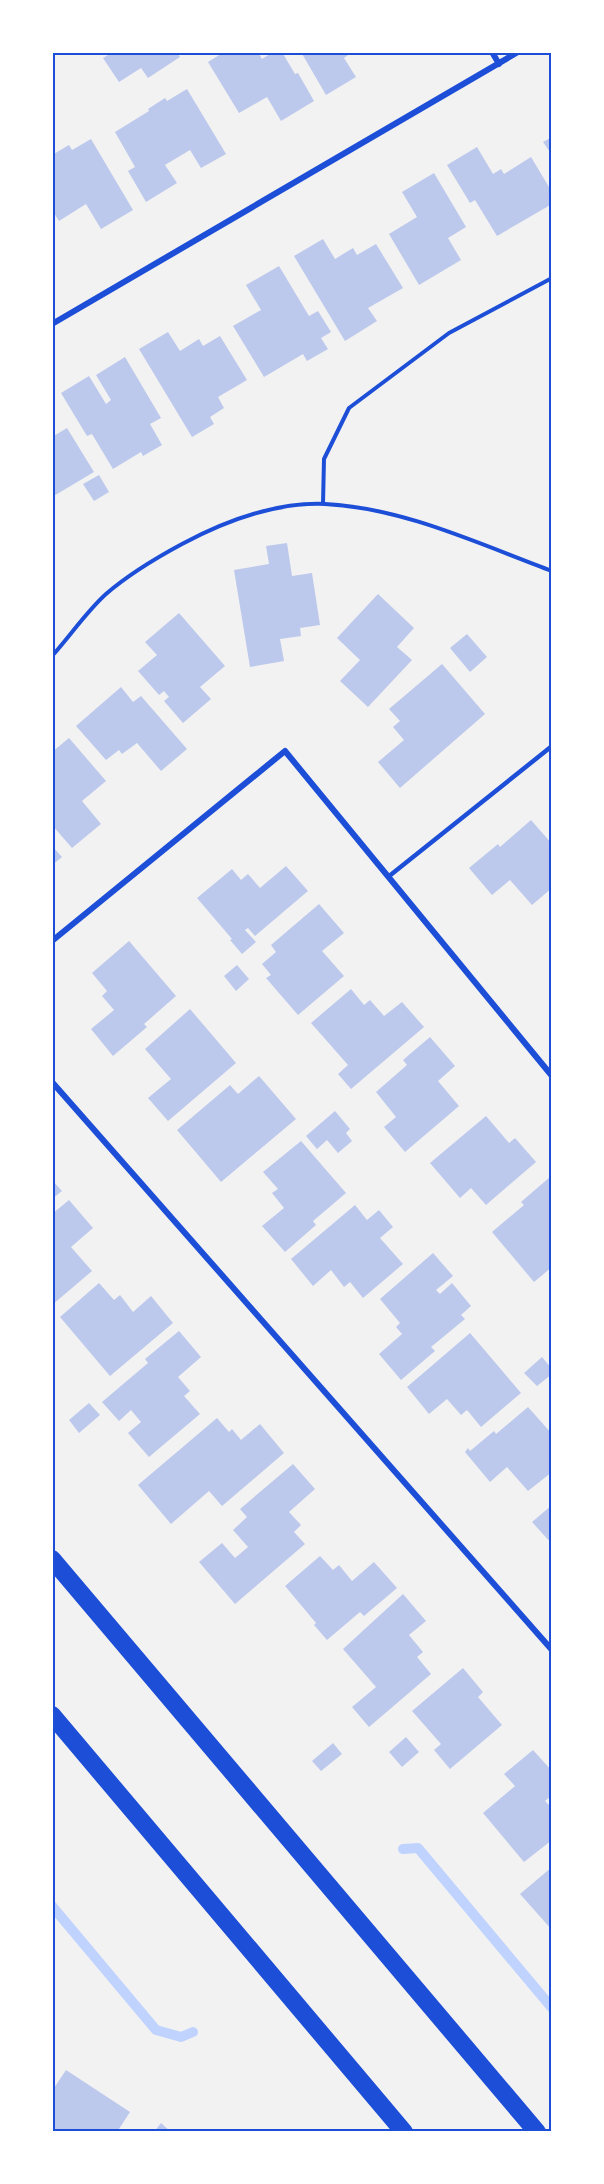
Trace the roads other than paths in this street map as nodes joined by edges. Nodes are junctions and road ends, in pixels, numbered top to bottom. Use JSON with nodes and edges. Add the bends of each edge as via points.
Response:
{"nodes":[{"id":1,"x":492,"y":52,"type":"edge"},
{"id":2,"x":518,"y":52,"type":"edge"},
{"id":3,"x":499,"y":64,"type":"junction"},
{"id":4,"x":52,"y":324,"type":"edge"},
{"id":5,"x":552,"y":746,"type":"edge"},
{"id":6,"x":388,"y":877,"type":"junction"},
{"id":7,"x":52,"y":941,"type":"edge"},
{"id":8,"x":552,"y":1076,"type":"edge"},
{"id":9,"x":52,"y":1082,"type":"edge"},
{"id":10,"x":52,"y":1559,"type":"edge"},
{"id":11,"x":552,"y":1650,"type":"edge"},
{"id":12,"x":52,"y":1715,"type":"edge"},
{"id":13,"x":405,"y":2132,"type":"edge"},
{"id":14,"x":537,"y":2132,"type":"edge"}],
"edges":[{"from":1,"to":3,"type":"street"},
{"from":2,"to":3,"type":"street"},
{"from":3,"to":4,"type":"street"},
{"from":5,"to":6,"type":"lane"},
{"from":6,"to":7,"type":"street","via":[[285,751]]},
{"from":6,"to":8,"type":"street"},
{"from":9,"to":11,"type":"street"},
{"from":10,"to":14,"type":"highway"},
{"from":12,"to":13,"type":"highway"}]}
